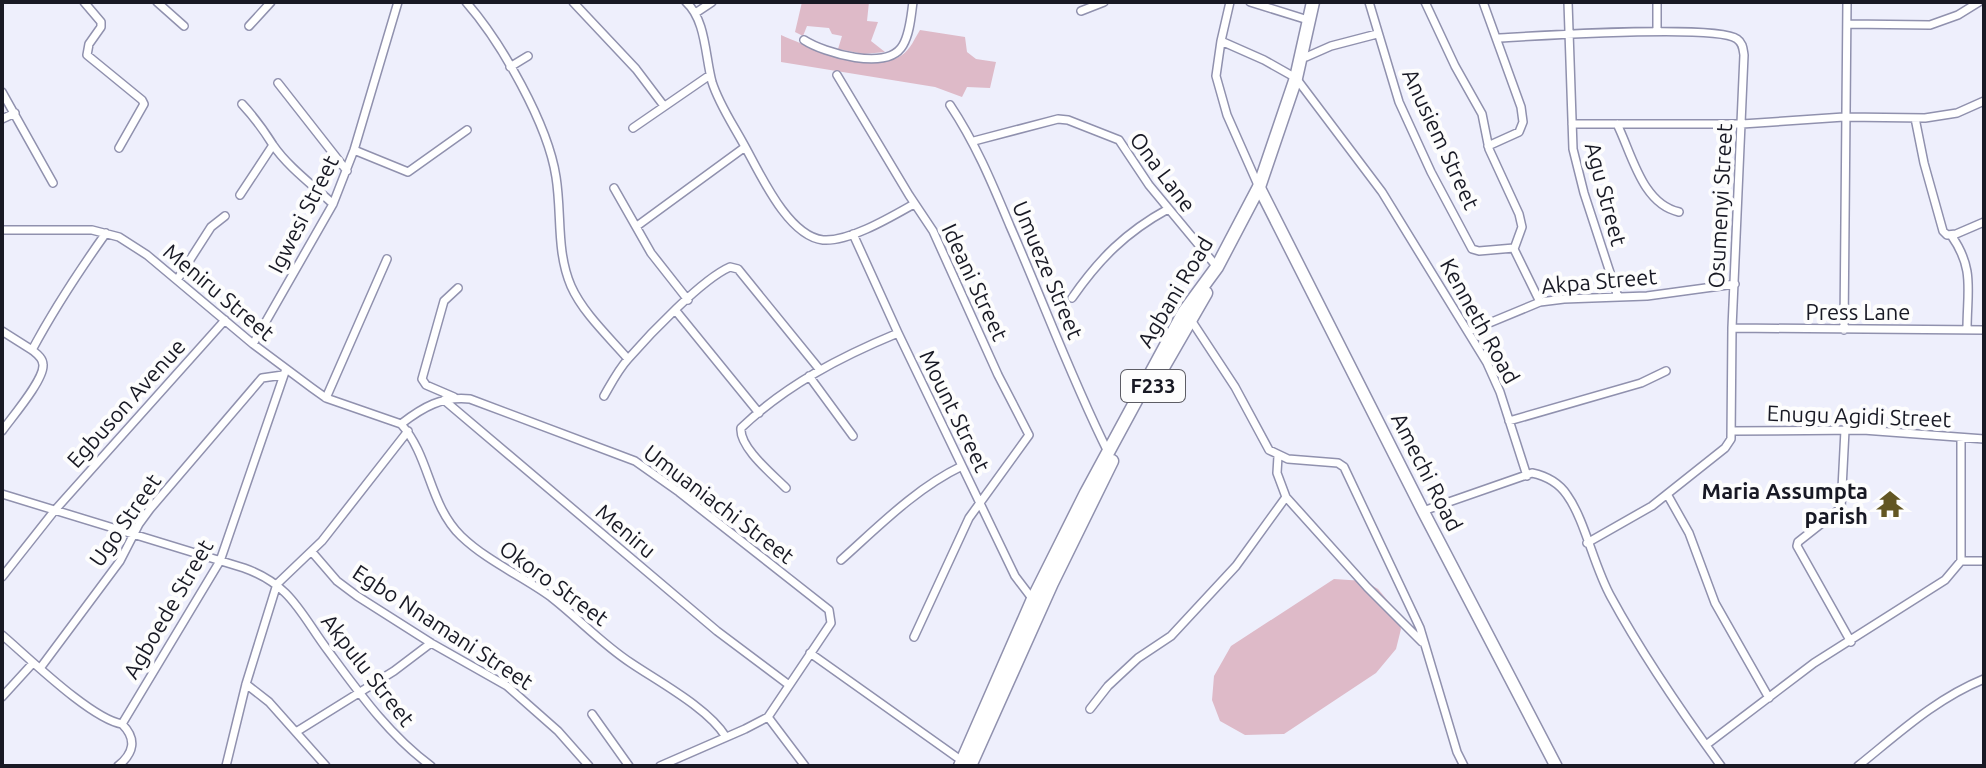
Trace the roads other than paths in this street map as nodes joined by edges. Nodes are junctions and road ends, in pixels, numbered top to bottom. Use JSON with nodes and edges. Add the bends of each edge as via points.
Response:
{"nodes":[{"id":1,"x":84,"y":2,"type":"edge"},
{"id":2,"x":157,"y":2,"type":"edge"},
{"id":3,"x":271,"y":2,"type":"edge"},
{"id":4,"x":398,"y":2,"type":"edge"},
{"id":5,"x":466,"y":2,"type":"edge"},
{"id":6,"x":573,"y":2,"type":"edge"},
{"id":7,"x":686,"y":2,"type":"edge"},
{"id":8,"x":712,"y":2,"type":"edge"},
{"id":9,"x":913,"y":2,"type":"edge"},
{"id":10,"x":1104,"y":2,"type":"edge"},
{"id":11,"x":1230,"y":2,"type":"edge"},
{"id":12,"x":1250,"y":2,"type":"edge"},
{"id":13,"x":1313,"y":2,"type":"edge"},
{"id":14,"x":1320,"y":2,"type":"edge"},
{"id":15,"x":1369,"y":2,"type":"edge"},
{"id":16,"x":1425,"y":2,"type":"edge"},
{"id":17,"x":1483,"y":2,"type":"edge"},
{"id":18,"x":1568,"y":2,"type":"edge"},
{"id":19,"x":1657,"y":2,"type":"edge"},
{"id":20,"x":1847,"y":2,"type":"edge"},
{"id":21,"x":1979,"y":2,"type":"edge"},
{"id":22,"x":1081,"y":11,"type":"dead end"},
{"id":23,"x":697,"y":12,"type":"junction"},
{"id":24,"x":1308,"y":20,"type":"junction"},
{"id":25,"x":1847,"y":24,"type":"junction"},
{"id":26,"x":184,"y":26,"type":"dead end"},
{"id":27,"x":249,"y":26,"type":"dead end"},
{"id":28,"x":1657,"y":31,"type":"junction"},
{"id":29,"x":1377,"y":34,"type":"junction"},
{"id":30,"x":1569,"y":35,"type":"junction"},
{"id":31,"x":1498,"y":38,"type":"junction"},
{"id":32,"x":804,"y":40,"type":"dead end"},
{"id":33,"x":1221,"y":41,"type":"junction"},
{"id":34,"x":528,"y":56,"type":"dead end"},
{"id":35,"x":1306,"y":57,"type":"junction"},
{"id":36,"x":510,"y":67,"type":"junction"},
{"id":37,"x":710,"y":75,"type":"junction"},
{"id":38,"x":837,"y":75,"type":"dead end"},
{"id":39,"x":1297,"y":80,"type":"junction"},
{"id":40,"x":278,"y":83,"type":"dead end"},
{"id":41,"x":2,"y":92,"type":"edge"},
{"id":42,"x":1984,"y":101,"type":"edge"},
{"id":43,"x":242,"y":104,"type":"dead end"},
{"id":44,"x":950,"y":105,"type":"dead end"},
{"id":45,"x":664,"y":106,"type":"junction"},
{"id":46,"x":15,"y":113,"type":"junction"},
{"id":47,"x":1844,"y":117,"type":"junction"},
{"id":48,"x":1915,"y":118,"type":"junction"},
{"id":49,"x":2,"y":119,"type":"edge"},
{"id":50,"x":1572,"y":124,"type":"junction"},
{"id":51,"x":1617,"y":124,"type":"junction"},
{"id":52,"x":1742,"y":124,"type":"junction"},
{"id":53,"x":633,"y":128,"type":"dead end"},
{"id":54,"x":467,"y":130,"type":"dead end"},
{"id":55,"x":974,"y":141,"type":"junction"},
{"id":56,"x":273,"y":145,"type":"junction"},
{"id":57,"x":1488,"y":146,"type":"junction"},
{"id":58,"x":745,"y":147,"type":"junction"},
{"id":59,"x":119,"y":148,"type":"dead end"},
{"id":60,"x":354,"y":150,"type":"junction"},
{"id":61,"x":347,"y":171,"type":"junction"},
{"id":62,"x":53,"y":183,"type":"dead end"},
{"id":63,"x":614,"y":188,"type":"dead end"},
{"id":64,"x":1261,"y":191,"type":"junction"},
{"id":65,"x":240,"y":195,"type":"dead end"},
{"id":66,"x":333,"y":204,"type":"junction"},
{"id":67,"x":914,"y":204,"type":"junction"},
{"id":68,"x":1168,"y":209,"type":"junction"},
{"id":69,"x":1679,"y":212,"type":"dead end"},
{"id":70,"x":225,"y":216,"type":"dead end"},
{"id":71,"x":1984,"y":222,"type":"edge"},
{"id":72,"x":637,"y":226,"type":"junction"},
{"id":73,"x":2,"y":230,"type":"edge"},
{"id":74,"x":106,"y":233,"type":"junction"},
{"id":75,"x":853,"y":234,"type":"junction"},
{"id":76,"x":1951,"y":235,"type":"junction"},
{"id":77,"x":1514,"y":248,"type":"junction"},
{"id":78,"x":387,"y":259,"type":"dead end"},
{"id":79,"x":1217,"y":267,"type":"junction"},
{"id":80,"x":177,"y":280,"type":"junction"},
{"id":81,"x":1735,"y":284,"type":"junction"},
{"id":82,"x":458,"y":288,"type":"dead end"},
{"id":83,"x":1618,"y":297,"type":"junction"},
{"id":84,"x":1072,"y":298,"type":"dead end"},
{"id":85,"x":688,"y":300,"type":"junction"},
{"id":86,"x":1540,"y":302,"type":"junction"},
{"id":87,"x":676,"y":311,"type":"junction"},
{"id":88,"x":1187,"y":316,"type":"junction"},
{"id":89,"x":225,"y":320,"type":"junction"},
{"id":90,"x":1732,"y":328,"type":"junction"},
{"id":91,"x":1844,"y":330,"type":"junction"},
{"id":92,"x":1967,"y":330,"type":"junction"},
{"id":93,"x":1984,"y":330,"type":"edge"},
{"id":94,"x":2,"y":331,"type":"edge"},
{"id":95,"x":1470,"y":331,"type":"junction"},
{"id":96,"x":898,"y":333,"type":"junction"},
{"id":97,"x":253,"y":344,"type":"junction"},
{"id":98,"x":32,"y":350,"type":"junction"},
{"id":99,"x":628,"y":359,"type":"junction"},
{"id":100,"x":820,"y":370,"type":"junction"},
{"id":101,"x":1666,"y":371,"type":"dead end"},
{"id":102,"x":284,"y":372,"type":"junction"},
{"id":103,"x":809,"y":376,"type":"junction"},
{"id":104,"x":604,"y":396,"type":"dead end"},
{"id":105,"x":326,"y":398,"type":"junction"},
{"id":106,"x":456,"y":398,"type":"junction"},
{"id":107,"x":444,"y":400,"type":"junction"},
{"id":108,"x":759,"y":413,"type":"junction"},
{"id":109,"x":1509,"y":421,"type":"junction"},
{"id":110,"x":401,"y":424,"type":"junction"},
{"id":111,"x":1845,"y":430,"type":"junction"},
{"id":112,"x":2,"y":431,"type":"edge"},
{"id":113,"x":408,"y":431,"type":"junction"},
{"id":114,"x":1732,"y":431,"type":"junction"},
{"id":115,"x":853,"y":436,"type":"dead end"},
{"id":116,"x":1961,"y":438,"type":"junction"},
{"id":117,"x":1984,"y":439,"type":"edge"},
{"id":118,"x":1108,"y":452,"type":"junction"},
{"id":119,"x":1278,"y":456,"type":"junction"},
{"id":120,"x":962,"y":466,"type":"junction"},
{"id":121,"x":1527,"y":476,"type":"junction"},
{"id":122,"x":786,"y":488,"type":"dead end"},
{"id":123,"x":2,"y":494,"type":"edge"},
{"id":124,"x":1667,"y":494,"type":"junction"},
{"id":125,"x":1286,"y":497,"type":"junction"},
{"id":126,"x":980,"y":505,"type":"junction"},
{"id":127,"x":55,"y":510,"type":"junction"},
{"id":128,"x":1423,"y":511,"type":"junction"},
{"id":129,"x":133,"y":534,"type":"junction"},
{"id":130,"x":1587,"y":543,"type":"junction"},
{"id":131,"x":312,"y":552,"type":"junction"},
{"id":132,"x":841,"y":560,"type":"dead end"},
{"id":133,"x":220,"y":561,"type":"junction"},
{"id":134,"x":1961,"y":561,"type":"junction"},
{"id":135,"x":1984,"y":561,"type":"edge"},
{"id":136,"x":2,"y":577,"type":"edge"},
{"id":137,"x":280,"y":587,"type":"junction"},
{"id":138,"x":1036,"y":604,"type":"junction"},
{"id":139,"x":2,"y":635,"type":"edge"},
{"id":140,"x":914,"y":637,"type":"dead end"},
{"id":141,"x":1851,"y":642,"type":"junction"},
{"id":142,"x":431,"y":643,"type":"junction"},
{"id":143,"x":1425,"y":644,"type":"junction"},
{"id":144,"x":810,"y":653,"type":"junction"},
{"id":145,"x":37,"y":665,"type":"junction"},
{"id":146,"x":1984,"y":679,"type":"edge"},
{"id":147,"x":246,"y":684,"type":"junction"},
{"id":148,"x":789,"y":685,"type":"junction"},
{"id":149,"x":360,"y":693,"type":"junction"},
{"id":150,"x":2,"y":697,"type":"edge"},
{"id":151,"x":1769,"y":698,"type":"junction"},
{"id":152,"x":1090,"y":709,"type":"dead end"},
{"id":153,"x":592,"y":714,"type":"dead end"},
{"id":154,"x":768,"y":717,"type":"junction"},
{"id":155,"x":122,"y":724,"type":"junction"},
{"id":156,"x":296,"y":732,"type":"junction"},
{"id":157,"x":726,"y":737,"type":"junction"},
{"id":158,"x":1706,"y":745,"type":"junction"},
{"id":159,"x":966,"y":765,"type":"edge"},
{"id":160,"x":118,"y":766,"type":"edge"},
{"id":161,"x":226,"y":766,"type":"edge"},
{"id":162,"x":326,"y":766,"type":"edge"},
{"id":163,"x":431,"y":766,"type":"edge"},
{"id":164,"x":589,"y":766,"type":"edge"},
{"id":165,"x":629,"y":766,"type":"edge"},
{"id":166,"x":660,"y":766,"type":"edge"},
{"id":167,"x":805,"y":766,"type":"edge"},
{"id":168,"x":1464,"y":766,"type":"edge"},
{"id":169,"x":1556,"y":766,"type":"edge"},
{"id":170,"x":1721,"y":766,"type":"edge"},
{"id":171,"x":1858,"y":766,"type":"edge"}],
"edges":[{"from":1,"to":59,"type":"street","via":[[101,22],[87,55],[144,104]]},
{"from":2,"to":26,"type":"street"},
{"from":3,"to":27,"type":"street"},
{"from":4,"to":60,"type":"street","name":"Igwesi Street"},
{"from":5,"to":36,"type":"street"},
{"from":6,"to":45,"type":"street"},
{"from":7,"to":23,"type":"street"},
{"from":8,"to":23,"type":"street"},
{"from":9,"to":32,"type":"street","via":[[898,52],[851,57]]},
{"from":10,"to":22,"type":"street"},
{"from":11,"to":33,"type":"street"},
{"from":12,"to":24,"type":"street"},
{"from":13,"to":24,"type":"main road","name":"Agbani Road","number":"F233"},
{"from":14,"to":35,"type":"main road","name":"Agbani Road","number":"F233"},
{"from":15,"to":29,"type":"street","name":"Anusiem Street"},
{"from":16,"to":57,"type":"street","via":[[1482,114]]},
{"from":17,"to":31,"type":"street"},
{"from":18,"to":30,"type":"street","name":"Agu Street"},
{"from":19,"to":28,"type":"street"},
{"from":20,"to":25,"type":"street"},
{"from":21,"to":25,"type":"street","via":[[1930,25]]},
{"from":23,"to":37,"type":"street"},
{"from":24,"to":39,"type":"main road","name":"Agbani Road","number":"F233"},
{"from":25,"to":47,"type":"street"},
{"from":28,"to":30,"type":"street","name":"Osumenyi Street"},
{"from":28,"to":52,"type":"street","name":"Osumenyi Street","via":[[1725,35],[1742,44]]},
{"from":29,"to":35,"type":"street"},
{"from":29,"to":77,"type":"street","name":"Anusiem Street","via":[[1407,121],[1472,249]]},
{"from":30,"to":31,"type":"street","name":"Osumenyi Street"},
{"from":30,"to":50,"type":"street","name":"Agu Street"},
{"from":31,"to":57,"type":"street","via":[[1523,122],[1515,135]]},
{"from":33,"to":39,"type":"street"},
{"from":33,"to":64,"type":"street","via":[[1216,76]]},
{"from":34,"to":36,"type":"street"},
{"from":35,"to":39,"type":"main road","name":"Agbani Road","number":"F233"},
{"from":36,"to":99,"type":"street","via":[[551,154],[560,248],[572,289]]},
{"from":37,"to":45,"type":"street"},
{"from":37,"to":58,"type":"street"},
{"from":38,"to":67,"type":"street","name":"Ideani Street"},
{"from":39,"to":64,"type":"main road","name":"Agbani Road","number":"F233"},
{"from":39,"to":95,"type":"street","name":"Kenneth Road","via":[[1382,192]]},
{"from":40,"to":61,"type":"street"},
{"from":41,"to":46,"type":"street"},
{"from":42,"to":48,"type":"street","via":[[1957,113]]},
{"from":43,"to":56,"type":"street"},
{"from":44,"to":55,"type":"street","name":"Umueze Street"},
{"from":45,"to":53,"type":"street"},
{"from":46,"to":49,"type":"street"},
{"from":46,"to":62,"type":"street"},
{"from":47,"to":48,"type":"street"},
{"from":47,"to":52,"type":"street"},
{"from":47,"to":91,"type":"street"},
{"from":48,"to":76,"type":"street","via":[[1943,231]]},
{"from":50,"to":51,"type":"street"},
{"from":50,"to":83,"type":"street","name":"Agu Street","via":[[1584,193]]},
{"from":51,"to":52,"type":"street"},
{"from":51,"to":69,"type":"street","via":[[1651,196]]},
{"from":52,"to":81,"type":"street","name":"Osumenyi Street"},
{"from":54,"to":60,"type":"street","via":[[408,172]]},
{"from":55,"to":68,"type":"street","name":"Ona Lane","via":[[1051,119],[1068,120],[1119,140]]},
{"from":55,"to":118,"type":"street","name":"Umueze Street"},
{"from":56,"to":65,"type":"street"},
{"from":56,"to":66,"type":"street"},
{"from":57,"to":77,"type":"street","via":[[1519,214],[1522,227]]},
{"from":58,"to":72,"type":"street"},
{"from":58,"to":75,"type":"street","via":[[767,187],[803,232],[826,240]]},
{"from":60,"to":61,"type":"street","name":"Igwesi Street"},
{"from":61,"to":66,"type":"street","name":"Igwesi Street"},
{"from":63,"to":72,"type":"street"},
{"from":64,"to":79,"type":"main road","name":"Agbani Road","number":"F233"},
{"from":64,"to":88,"type":"main road","name":"Agbani Road","number":"F233"},
{"from":64,"to":128,"type":"main road","name":"Amechi Road"},
{"from":66,"to":97,"type":"street","name":"Igwesi Street"},
{"from":67,"to":75,"type":"street"},
{"from":67,"to":126,"type":"street","name":"Ideani Street","via":[[933,231],[1028,433]]},
{"from":68,"to":79,"type":"street","name":"Ona Lane"},
{"from":68,"to":84,"type":"street","via":[[1121,239]]},
{"from":70,"to":80,"type":"street","via":[[211,227]]},
{"from":71,"to":76,"type":"street"},
{"from":72,"to":85,"type":"street"},
{"from":73,"to":74,"type":"street","name":"Meniru Street"},
{"from":74,"to":80,"type":"street","name":"Meniru Street","via":[[138,247]]},
{"from":74,"to":98,"type":"street"},
{"from":75,"to":96,"type":"street","name":"Mount Street"},
{"from":76,"to":92,"type":"street","via":[[1966,259]]},
{"from":77,"to":86,"type":"street"},
{"from":78,"to":105,"type":"street"},
{"from":79,"to":88,"type":"main road","name":"Agbani Road","number":"F233"},
{"from":80,"to":89,"type":"street","name":"Meniru Street"},
{"from":81,"to":83,"type":"street","name":"Akpa Street"},
{"from":81,"to":90,"type":"street","name":"Osumenyi Street"},
{"from":82,"to":106,"type":"street","via":[[444,301],[422,379]]},
{"from":83,"to":86,"type":"street","name":"Akpa Street"},
{"from":85,"to":87,"type":"street"},
{"from":85,"to":100,"type":"street","via":[[726,268],[738,269]]},
{"from":86,"to":95,"type":"street","name":"Akpa Street"},
{"from":87,"to":99,"type":"street"},
{"from":87,"to":108,"type":"street"},
{"from":88,"to":118,"type":"main road","name":"Agbani Road","number":"F233"},
{"from":88,"to":119,"type":"street","via":[[1235,387],[1264,443]]},
{"from":88,"to":138,"type":"main road","name":"Agbani Road","number":"F233"},
{"from":89,"to":97,"type":"street","name":"Meniru Street"},
{"from":89,"to":127,"type":"street","name":"Egbuson Avenue"},
{"from":90,"to":91,"type":"street","name":"Press Lane"},
{"from":90,"to":114,"type":"street","name":"Osumenyi Street"},
{"from":91,"to":92,"type":"street","name":"Press Lane"},
{"from":92,"to":93,"type":"street","name":"Press Lane"},
{"from":94,"to":98,"type":"street"},
{"from":95,"to":109,"type":"street","name":"Kenneth Road"},
{"from":96,"to":100,"type":"street"},
{"from":96,"to":120,"type":"street","name":"Mount Street"},
{"from":97,"to":102,"type":"street","name":"Meniru Street"},
{"from":98,"to":112,"type":"street","via":[[44,367]]},
{"from":99,"to":104,"type":"street"},
{"from":100,"to":103,"type":"street"},
{"from":101,"to":109,"type":"street","via":[[1646,382]]},
{"from":102,"to":105,"type":"street","name":"Meniru Street"},
{"from":102,"to":129,"type":"street","name":"Ugo Street","via":[[262,378]]},
{"from":102,"to":133,"type":"street","name":"Agboede Street"},
{"from":103,"to":108,"type":"street"},
{"from":103,"to":115,"type":"street"},
{"from":105,"to":110,"type":"street","name":"Meniru Street"},
{"from":106,"to":107,"type":"street","name":"Umuaniachi Street"},
{"from":106,"to":144,"type":"street","name":"Umuaniachi Street","via":[[608,449],[651,472],[825,605],[831,623]]},
{"from":107,"to":110,"type":"street","name":"Umuaniachi Street"},
{"from":107,"to":148,"type":"street","name":"Meniru","via":[[717,631]]},
{"from":108,"to":122,"type":"street","via":[[740,435]]},
{"from":109,"to":121,"type":"street","name":"Kenneth Road"},
{"from":110,"to":113,"type":"street","name":"Okoro Street"},
{"from":111,"to":114,"type":"street","name":"Enugu Agidi Street"},
{"from":111,"to":116,"type":"street","name":"Enugu Agidi Street"},
{"from":111,"to":141,"type":"street","via":[[1841,508],[1798,542]]},
{"from":113,"to":131,"type":"street"},
{"from":113,"to":157,"type":"street","name":"Okoro Street","via":[[441,509],[462,537],[550,596]]},
{"from":114,"to":124,"type":"street","via":[[1725,448]]},
{"from":116,"to":117,"type":"street","name":"Enugu Agidi Street"},
{"from":116,"to":134,"type":"street"},
{"from":118,"to":138,"type":"main road","name":"Agbani Road","number":"F233"},
{"from":119,"to":125,"type":"street","via":[[1277,473]]},
{"from":119,"to":143,"type":"street","via":[[1344,467]]},
{"from":120,"to":126,"type":"street","name":"Mount Street"},
{"from":120,"to":132,"type":"street","via":[[894,513]]},
{"from":121,"to":128,"type":"street"},
{"from":121,"to":130,"type":"street","via":[[1543,476],[1562,489]]},
{"from":123,"to":127,"type":"street"},
{"from":124,"to":130,"type":"street"},
{"from":124,"to":151,"type":"street","via":[[1689,533],[1715,603]]},
{"from":125,"to":143,"type":"street"},
{"from":125,"to":152,"type":"street","via":[[1236,566],[1182,625],[1138,658]]},
{"from":126,"to":138,"type":"street","name":"Mount Street","via":[[1015,576]]},
{"from":126,"to":140,"type":"street","via":[[958,540]]},
{"from":127,"to":129,"type":"street"},
{"from":127,"to":136,"type":"street","name":"Egbuson Avenue"},
{"from":128,"to":169,"type":"main road","name":"Amechi Road"},
{"from":129,"to":133,"type":"street"},
{"from":129,"to":145,"type":"street","name":"Ugo Street","via":[[120,561]]},
{"from":130,"to":158,"type":"street","via":[[1611,598]]},
{"from":131,"to":137,"type":"street"},
{"from":131,"to":142,"type":"street","name":"Egbo Nnamani Street","via":[[337,581]]},
{"from":133,"to":137,"type":"street"},
{"from":133,"to":155,"type":"street","name":"Agboede Street"},
{"from":134,"to":135,"type":"street"},
{"from":134,"to":141,"type":"street","via":[[1949,577]]},
{"from":137,"to":147,"type":"street"},
{"from":137,"to":149,"type":"street","name":"Akpulu Street"},
{"from":138,"to":159,"type":"main road","name":"Agbani Road","number":"F233"},
{"from":139,"to":145,"type":"street"},
{"from":141,"to":151,"type":"street"},
{"from":142,"to":149,"type":"street"},
{"from":142,"to":164,"type":"street","name":"Egbo Nnamani Street","via":[[520,695]]},
{"from":143,"to":168,"type":"street"},
{"from":144,"to":148,"type":"street"},
{"from":144,"to":159,"type":"street"},
{"from":145,"to":150,"type":"street","name":"Ugo Street"},
{"from":145,"to":155,"type":"street","via":[[79,700]]},
{"from":146,"to":171,"type":"street","via":[[1926,711]]},
{"from":147,"to":156,"type":"street"},
{"from":147,"to":161,"type":"street"},
{"from":148,"to":154,"type":"street"},
{"from":149,"to":156,"type":"street"},
{"from":149,"to":163,"type":"street","name":"Akpulu Street","via":[[389,731]]},
{"from":151,"to":158,"type":"street"},
{"from":153,"to":165,"type":"street"},
{"from":154,"to":157,"type":"street"},
{"from":154,"to":167,"type":"street"},
{"from":155,"to":160,"type":"street","via":[[133,746]]},
{"from":156,"to":162,"type":"street"},
{"from":157,"to":166,"type":"street"},
{"from":158,"to":170,"type":"street"}]}
